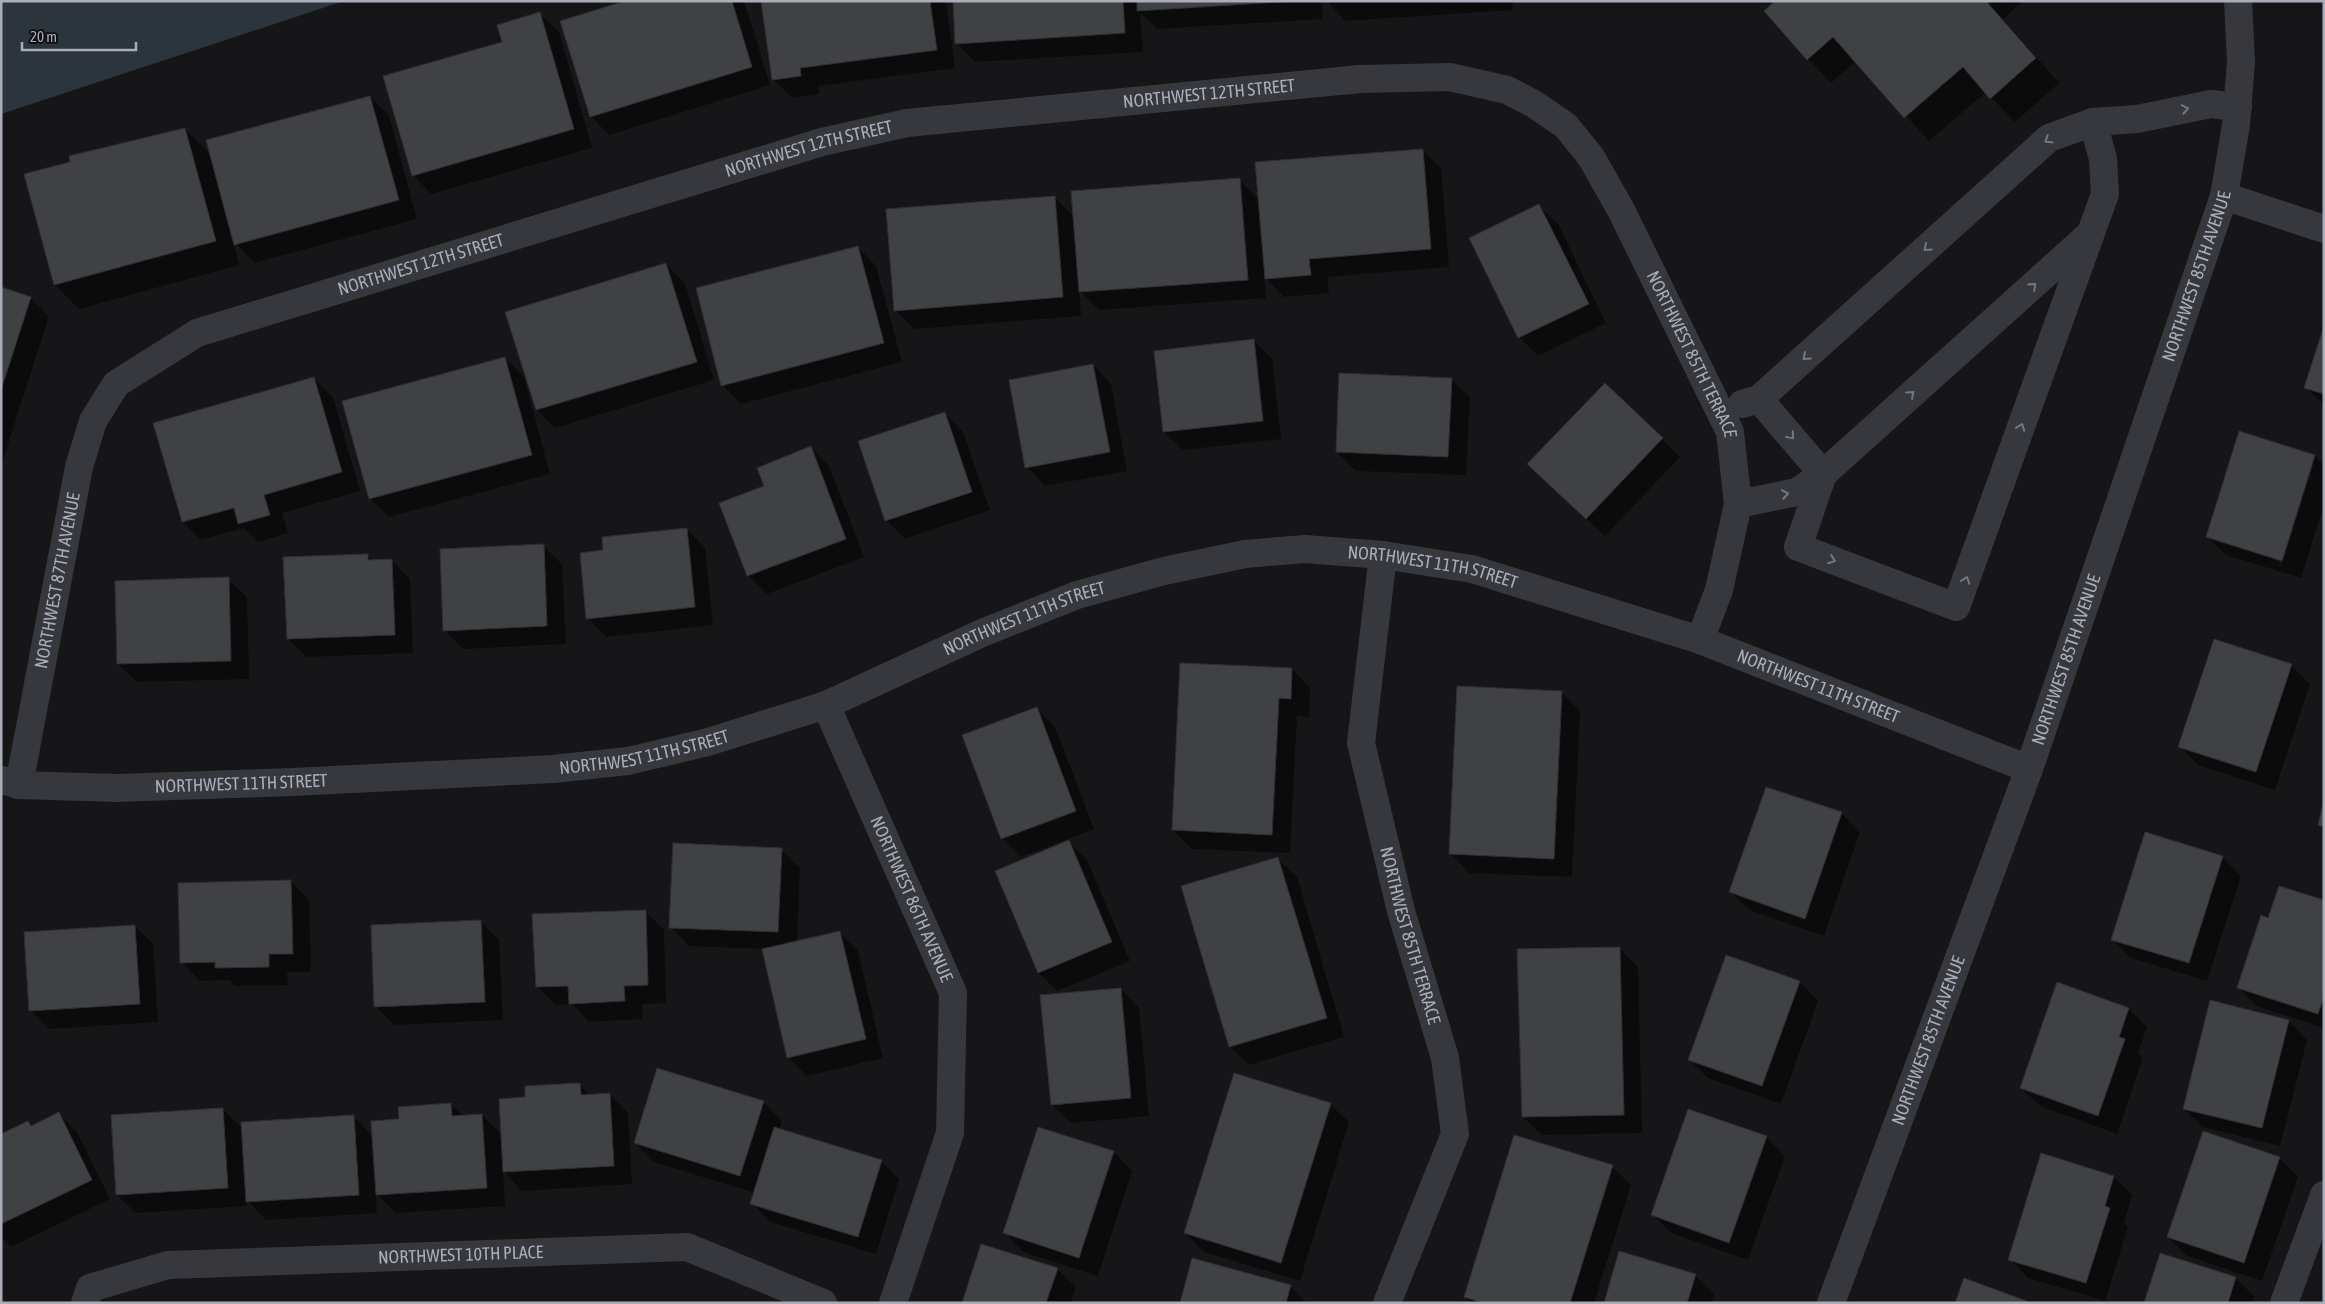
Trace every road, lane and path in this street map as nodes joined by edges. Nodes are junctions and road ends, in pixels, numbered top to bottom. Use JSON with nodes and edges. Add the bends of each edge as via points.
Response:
{"nodes":[{"id":1,"x":2238,"y":1,"type":"edge"},
{"id":2,"x":1534,"y":104,"type":"joint"},
{"id":3,"x":2238,"y":107,"type":"junction"},
{"id":4,"x":2093,"y":122,"type":"junction"},
{"id":5,"x":2224,"y":196,"type":"junction"},
{"id":6,"x":2324,"y":229,"type":"edge"},
{"id":7,"x":2090,"y":234,"type":"junction"},
{"id":8,"x":116,"y":384,"type":"joint"},
{"id":9,"x":1759,"y":399,"type":"junction"},
{"id":10,"x":1721,"y":410,"type":"junction"},
{"id":11,"x":1823,"y":474,"type":"junction"},
{"id":12,"x":1738,"y":504,"type":"junction"},
{"id":13,"x":1383,"y":555,"type":"junction"},
{"id":14,"x":1700,"y":640,"type":"junction"},
{"id":15,"x":826,"y":705,"type":"junction"},
{"id":16,"x":2029,"y":769,"type":"junction"},
{"id":17,"x":10,"y":783,"type":"edge"},
{"id":18,"x":2324,"y":1195,"type":"edge"},
{"id":19,"x":88,"y":1295,"type":"edge"},
{"id":20,"x":823,"y":1303,"type":"edge"},
{"id":21,"x":893,"y":1303,"type":"edge"},
{"id":22,"x":1387,"y":1303,"type":"edge"},
{"id":23,"x":1831,"y":1303,"type":"edge"},
{"id":24,"x":2284,"y":1303,"type":"edge"}],
"edges":[{"from":1,"to":3,"type":"street","name":"NORTHWEST 85TH AVENUE","via":[[2241,61]]},
{"from":2,"to":8,"type":"street","name":"NORTHWEST 12TH STREET","via":[[1507,90],[1450,77],[1360,78],[907,123],[822,142],[198,333]]},
{"from":2,"to":10,"type":"street","name":"NORTHWEST 85TH TERRACE","via":[[1566,126],[1591,157]]},
{"from":4,"to":3,"type":"street","one_way":true,"via":[[2137,119],[2211,104]]},
{"from":3,"to":5,"type":"street","name":"NORTHWEST 85TH AVENUE"},
{"from":4,"to":7,"type":"street","via":[[2103,159],[2105,194]]},
{"from":4,"to":9,"type":"street","one_way":true,"via":[[2049,138]]},
{"from":5,"to":6,"type":"street"},
{"from":5,"to":16,"type":"street","name":"NORTHWEST 85TH AVENUE"},
{"from":11,"to":7,"type":"street","one_way":true},
{"from":11,"to":7,"type":"street","one_way":true,"via":[[1798,547],[1956,608]]},
{"from":8,"to":17,"type":"street","name":"NORTHWEST 87TH AVENUE","via":[[93,421],[79,466]]},
{"from":9,"to":10,"type":"street"},
{"from":9,"to":11,"type":"street","one_way":true},
{"from":10,"to":12,"type":"street","name":"NORTHWEST 85TH TERRACE","via":[[1730,432]]},
{"from":12,"to":11,"type":"street","one_way":true,"via":[[1797,492]]},
{"from":12,"to":14,"type":"street","name":"NORTHWEST 85TH TERRACE","via":[[1719,590]]},
{"from":13,"to":14,"type":"street","name":"NORTHWEST 11TH STREET","via":[[1472,569]]},
{"from":13,"to":15,"type":"street","name":"NORTHWEST 11TH STREET","via":[[1305,549],[1245,554],[1164,571],[1076,596],[982,633]]},
{"from":13,"to":22,"type":"street","name":"NORTHWEST 85TH TERRACE","via":[[1361,744],[1401,911],[1445,1058],[1455,1134]]},
{"from":14,"to":16,"type":"street","name":"NORTHWEST 11TH STREET"},
{"from":15,"to":17,"type":"street","name":"NORTHWEST 11TH STREET","via":[[708,742],[628,761],[563,768],[117,788]]},
{"from":15,"to":21,"type":"street","name":"NORTHWEST 86TH AVENUE","via":[[953,993],[950,1133]]},
{"from":16,"to":23,"type":"street","name":"NORTHWEST 85TH AVENUE"},
{"from":18,"to":24,"type":"street"},
{"from":19,"to":20,"type":"street","name":"NORTHWEST 10TH PLACE","via":[[168,1265],[687,1247]]}]}
